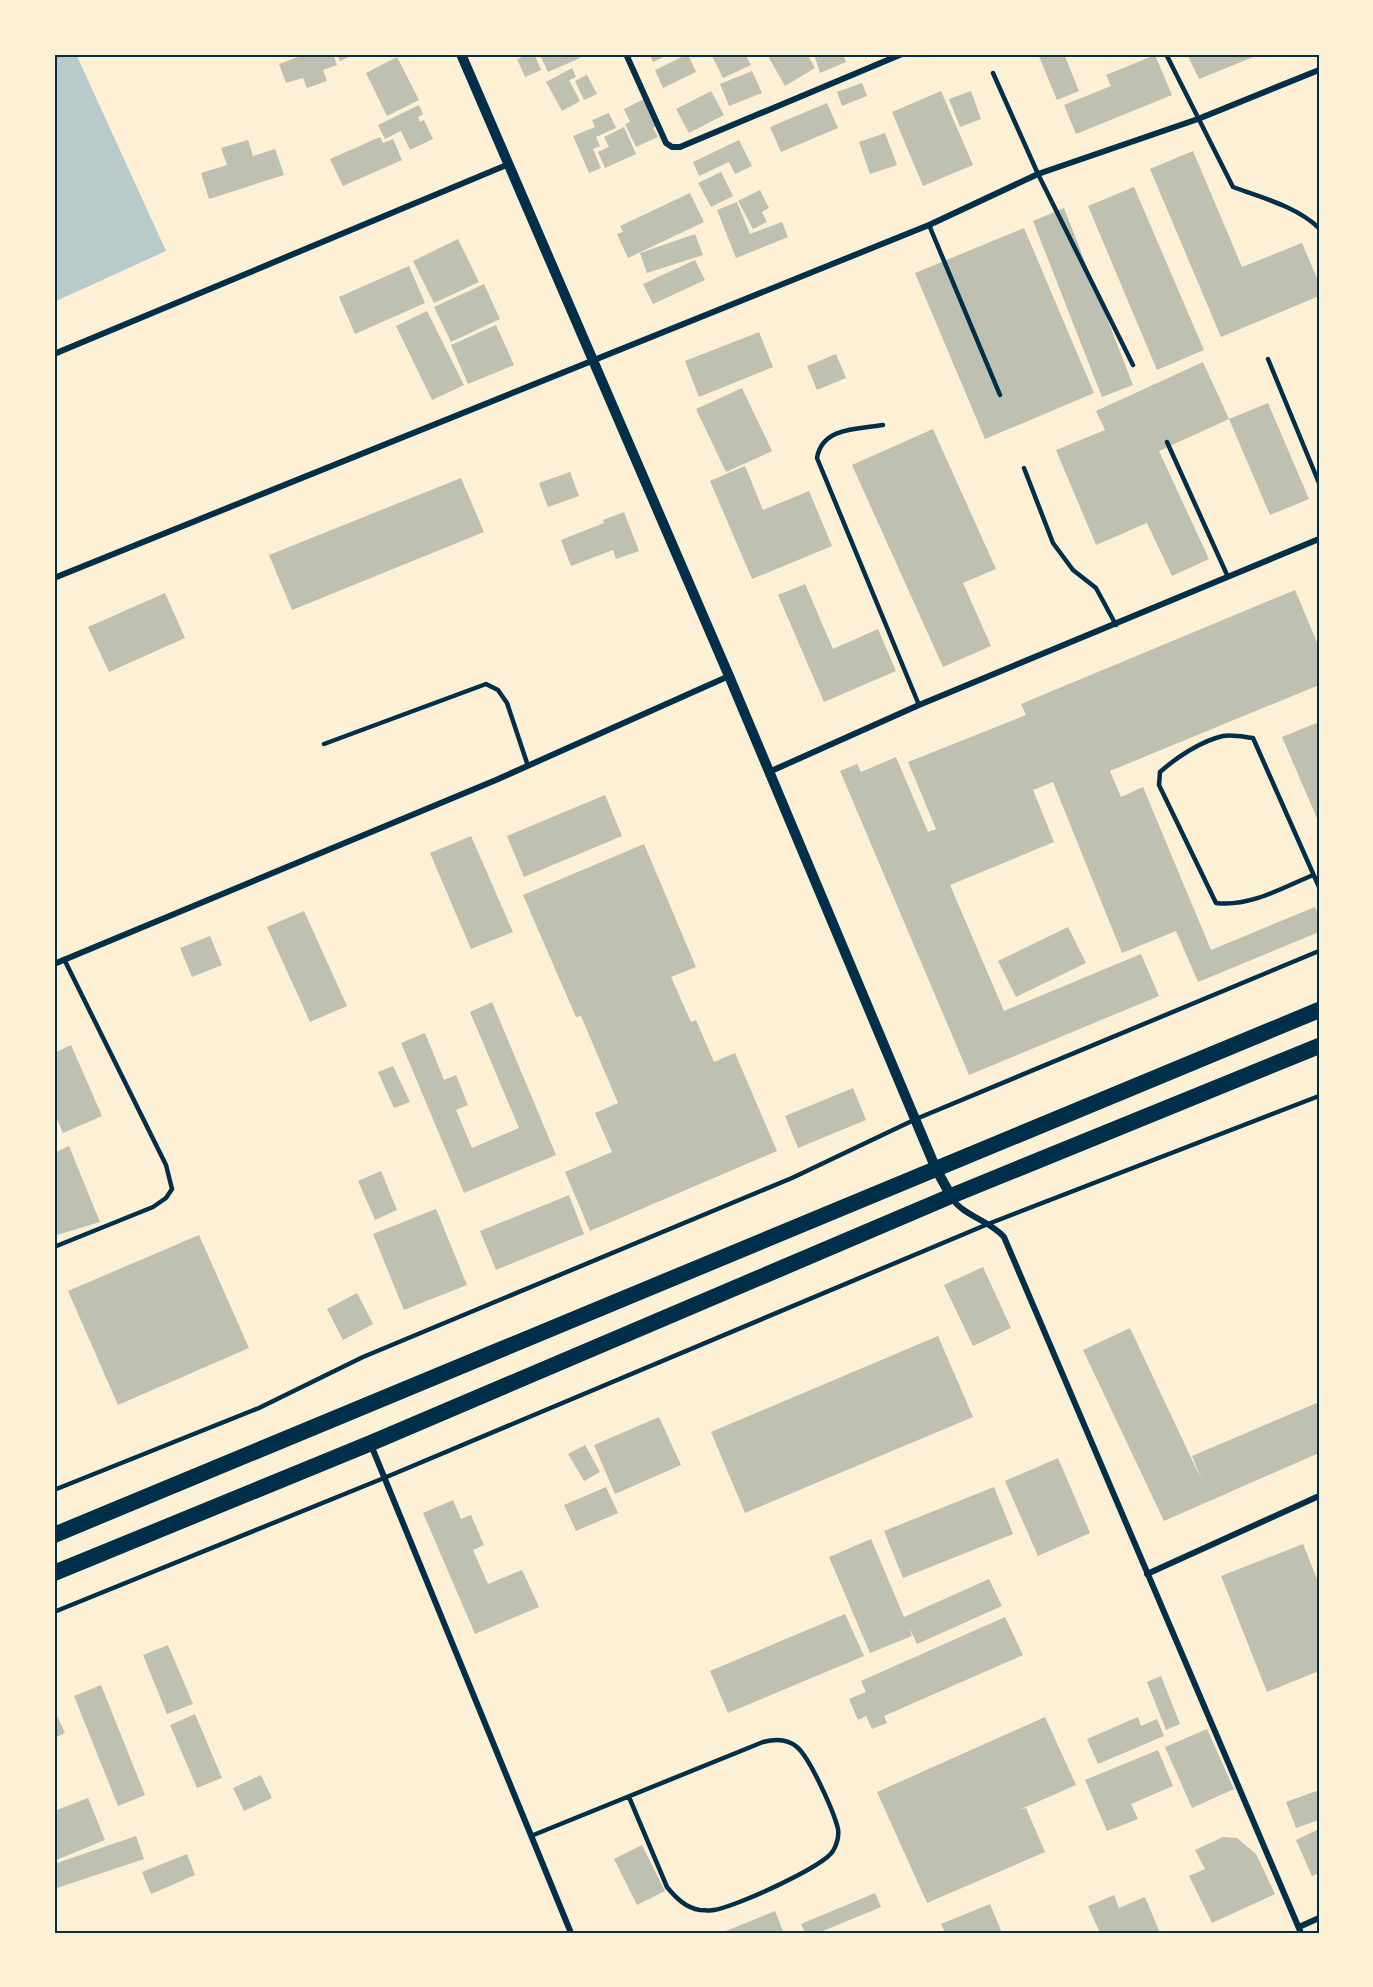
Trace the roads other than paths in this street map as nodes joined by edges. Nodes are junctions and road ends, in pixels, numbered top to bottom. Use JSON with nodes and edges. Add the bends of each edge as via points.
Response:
{"nodes":[{"id":1,"x":461,"y":54,"type":"edge"},
{"id":2,"x":626,"y":54,"type":"edge"},
{"id":3,"x":902,"y":54,"type":"edge"},
{"id":4,"x":1166,"y":54,"type":"edge"},
{"id":5,"x":1319,"y":70,"type":"edge"},
{"id":6,"x":993,"y":73,"type":"dead end"},
{"id":7,"x":1197,"y":118,"type":"junction"},
{"id":8,"x":509,"y":164,"type":"junction"},
{"id":9,"x":1038,"y":174,"type":"junction"},
{"id":10,"x":928,"y":225,"type":"junction"},
{"id":11,"x":1319,"y":228,"type":"edge"},
{"id":12,"x":54,"y":354,"type":"edge"},
{"id":13,"x":1268,"y":359,"type":"dead end"},
{"id":14,"x":593,"y":361,"type":"junction"},
{"id":15,"x":1133,"y":365,"type":"dead end"},
{"id":16,"x":1000,"y":395,"type":"dead end"},
{"id":17,"x":883,"y":425,"type":"dead end"},
{"id":18,"x":1167,"y":442,"type":"dead end"},
{"id":19,"x":1024,"y":468,"type":"dead end"},
{"id":20,"x":1319,"y":483,"type":"edge"},
{"id":21,"x":1319,"y":539,"type":"edge"},
{"id":22,"x":1228,"y":577,"type":"junction"},
{"id":23,"x":54,"y":578,"type":"edge"},
{"id":24,"x":1116,"y":625,"type":"junction"},
{"id":25,"x":729,"y":676,"type":"junction"},
{"id":26,"x":919,"y":705,"type":"junction"},
{"id":27,"x":324,"y":744,"type":"dead end"},
{"id":28,"x":528,"y":766,"type":"junction"},
{"id":29,"x":768,"y":772,"type":"junction"},
{"id":30,"x":1313,"y":875,"type":"junction"},
{"id":31,"x":1319,"y":887,"type":"edge"},
{"id":32,"x":1319,"y":951,"type":"edge"},
{"id":33,"x":64,"y":959,"type":"junction"},
{"id":34,"x":54,"y":964,"type":"edge"},
{"id":35,"x":1319,"y":1010,"type":"edge"},
{"id":36,"x":1319,"y":1046,"type":"edge"},
{"id":37,"x":1319,"y":1095,"type":"edge"},
{"id":38,"x":916,"y":1119,"type":"junction"},
{"id":39,"x":936,"y":1168,"type":"junction"},
{"id":40,"x":951,"y":1196,"type":"junction"},
{"id":41,"x":988,"y":1224,"type":"junction"},
{"id":42,"x":54,"y":1247,"type":"edge"},
{"id":43,"x":371,"y":1443,"type":"junction"},
{"id":44,"x":384,"y":1478,"type":"junction"},
{"id":45,"x":54,"y":1490,"type":"edge"},
{"id":46,"x":1319,"y":1496,"type":"edge"},
{"id":47,"x":54,"y":1535,"type":"edge"},
{"id":48,"x":54,"y":1573,"type":"edge"},
{"id":49,"x":1147,"y":1574,"type":"junction"},
{"id":50,"x":54,"y":1612,"type":"edge"},
{"id":51,"x":629,"y":1797,"type":"junction"},
{"id":52,"x":531,"y":1836,"type":"junction"},
{"id":53,"x":1319,"y":1918,"type":"edge"},
{"id":54,"x":1300,"y":1930,"type":"edge"},
{"id":55,"x":571,"y":1933,"type":"edge"}],
"edges":[{"from":1,"to":8,"type":"street"},
{"from":2,"to":3,"type":"street","via":[[666,143],[672,147]]},
{"from":4,"to":7,"type":"lane"},
{"from":5,"to":7,"type":"street"},
{"from":6,"to":9,"type":"lane"},
{"from":7,"to":9,"type":"street"},
{"from":7,"to":11,"type":"lane","via":[[1233,187],[1281,205]]},
{"from":8,"to":12,"type":"street"},
{"from":8,"to":14,"type":"street"},
{"from":9,"to":10,"type":"street"},
{"from":9,"to":15,"type":"lane"},
{"from":10,"to":14,"type":"street"},
{"from":10,"to":16,"type":"lane"},
{"from":13,"to":20,"type":"lane"},
{"from":14,"to":23,"type":"street"},
{"from":14,"to":25,"type":"street"},
{"from":17,"to":26,"type":"lane","via":[[826,438],[817,458]]},
{"from":18,"to":22,"type":"lane"},
{"from":19,"to":24,"type":"lane","via":[[1053,543],[1073,570],[1096,588]]},
{"from":21,"to":22,"type":"street"},
{"from":22,"to":24,"type":"street"},
{"from":24,"to":26,"type":"street"},
{"from":25,"to":28,"type":"street"},
{"from":25,"to":29,"type":"street"},
{"from":26,"to":29,"type":"street"},
{"from":27,"to":28,"type":"lane","via":[[486,684],[498,690],[507,703]]},
{"from":28,"to":33,"type":"street"},
{"from":29,"to":38,"type":"street"},
{"from":30,"to":30,"type":"lane","via":[[1252,738],[1225,735],[1199,746],[1160,772],[1159,785],[1216,903],[1232,905],[1256,899]]},
{"from":30,"to":31,"type":"lane"},
{"from":32,"to":38,"type":"lane"},
{"from":33,"to":34,"type":"street"},
{"from":33,"to":42,"type":"lane","via":[[166,1165],[172,1189],[153,1207]]},
{"from":35,"to":39,"type":"highway"},
{"from":36,"to":40,"type":"highway"},
{"from":37,"to":41,"type":"lane"},
{"from":38,"to":39,"type":"street"},
{"from":38,"to":45,"type":"lane","via":[[792,1178],[363,1356],[258,1408]]},
{"from":39,"to":40,"type":"street"},
{"from":39,"to":47,"type":"highway"},
{"from":40,"to":41,"type":"street","via":[[960,1207]]},
{"from":40,"to":43,"type":"highway"},
{"from":41,"to":44,"type":"lane"},
{"from":41,"to":49,"type":"street","via":[[1004,1237]]},
{"from":43,"to":44,"type":"street"},
{"from":43,"to":48,"type":"highway"},
{"from":44,"to":50,"type":"lane"},
{"from":44,"to":52,"type":"street"},
{"from":46,"to":49,"type":"street"},
{"from":49,"to":54,"type":"street"},
{"from":51,"to":51,"type":"lane","via":[[667,1887],[676,1898],[697,1910],[713,1911],[738,1903],[782,1882],[826,1859],[838,1837],[831,1810],[808,1760],[796,1745],[783,1740],[763,1742]]},
{"from":51,"to":52,"type":"lane"},
{"from":52,"to":55,"type":"street"},
{"from":53,"to":54,"type":"street"}]}
